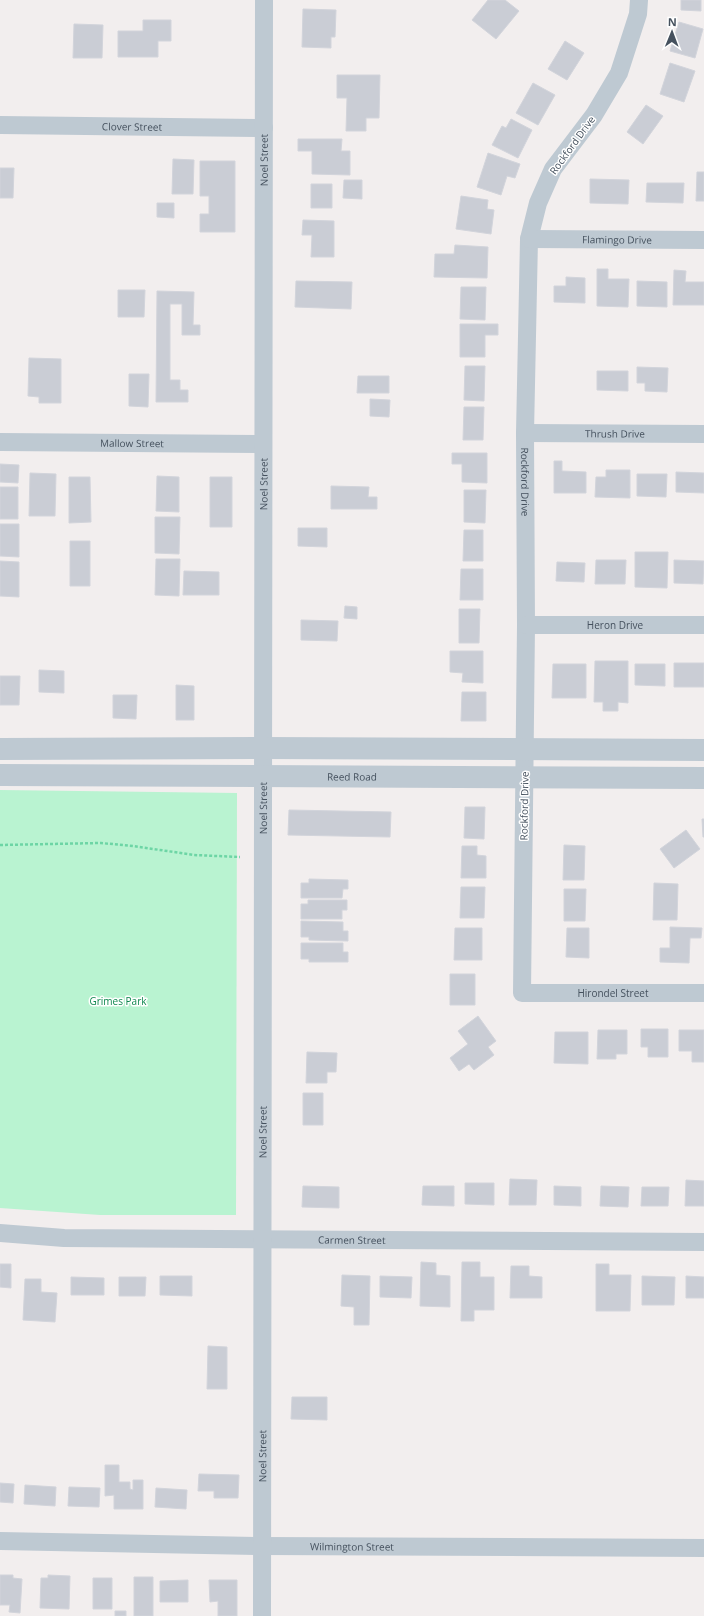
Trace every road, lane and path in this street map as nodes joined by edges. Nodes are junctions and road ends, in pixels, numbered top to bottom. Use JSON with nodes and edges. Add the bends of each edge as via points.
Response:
{"nodes":[{"id":1,"x":264,"y":0,"type":"edge"},
{"id":2,"x":639,"y":0,"type":"edge"},
{"id":3,"x":0,"y":125,"type":"edge"},
{"id":4,"x":264,"y":128,"type":"junction"},
{"id":5,"x":529,"y":239,"type":"junction"},
{"id":6,"x":704,"y":240,"type":"edge"},
{"id":7,"x":526,"y":433,"type":"junction"},
{"id":8,"x":704,"y":434,"type":"edge"},
{"id":9,"x":0,"y":442,"type":"edge"},
{"id":10,"x":263,"y":444,"type":"junction"},
{"id":11,"x":526,"y":624,"type":"junction"},
{"id":12,"x":704,"y":626,"type":"edge"},
{"id":13,"x":263,"y":748,"type":"junction"},
{"id":14,"x":8,"y":749,"type":"edge"},
{"id":15,"x":525,"y":749,"type":"junction"},
{"id":16,"x":704,"y":750,"type":"edge"},
{"id":17,"x":7,"y":775,"type":"edge"},
{"id":18,"x":263,"y":777,"type":"junction"},
{"id":19,"x":525,"y":778,"type":"junction"},
{"id":20,"x":704,"y":778,"type":"edge"},
{"id":21,"x":0,"y":845,"type":"edge"},
{"id":22,"x":240,"y":857,"type":"dead end"},
{"id":23,"x":522,"y":992,"type":"joint"},
{"id":24,"x":704,"y":993,"type":"edge"},
{"id":25,"x":0,"y":1233,"type":"edge"},
{"id":26,"x":262,"y":1240,"type":"junction"},
{"id":27,"x":704,"y":1242,"type":"edge"},
{"id":28,"x":0,"y":1541,"type":"edge"},
{"id":29,"x":262,"y":1546,"type":"junction"},
{"id":30,"x":704,"y":1548,"type":"edge"},
{"id":31,"x":262,"y":1616,"type":"edge"}],
"edges":[{"from":1,"to":4,"type":"street","name":"Noel Street"},
{"from":2,"to":5,"type":"street","name":"Rockford Drive","via":[[638,14],[619,74],[594,116],[553,169],[538,203]]},
{"from":3,"to":4,"type":"street","name":"Clover Street"},
{"from":4,"to":10,"type":"street","name":"Noel Street"},
{"from":5,"to":6,"type":"street","name":"Flamingo Drive"},
{"from":5,"to":7,"type":"street","name":"Rockford Drive"},
{"from":7,"to":8,"type":"street","name":"Thrush Drive"},
{"from":7,"to":11,"type":"street","name":"Rockford Drive"},
{"from":9,"to":10,"type":"street","name":"Mallow Street"},
{"from":10,"to":13,"type":"street","name":"Noel Street"},
{"from":11,"to":12,"type":"street","name":"Heron Drive"},
{"from":11,"to":15,"type":"street","name":"Rockford Drive"},
{"from":13,"to":14,"type":"street"},
{"from":13,"to":15,"type":"street"},
{"from":13,"to":18,"type":"street","name":"Noel Street"},
{"from":14,"to":17,"type":"street"},
{"from":15,"to":16,"type":"street"},
{"from":15,"to":19,"type":"street","name":"Rockford Drive"},
{"from":17,"to":18,"type":"street","name":"Reed Road"},
{"from":18,"to":19,"type":"street","name":"Reed Road"},
{"from":18,"to":26,"type":"street","name":"Noel Street"},
{"from":19,"to":20,"type":"street","name":"Reed Road"},
{"from":19,"to":23,"type":"street","name":"Rockford Drive"},
{"from":21,"to":22,"type":"path","via":[[101,843],[194,855]]},
{"from":23,"to":24,"type":"street","name":"Hirondel Street"},
{"from":25,"to":26,"type":"street","name":"Carmen Street","via":[[64,1238]]},
{"from":26,"to":27,"type":"street","name":"Carmen Street"},
{"from":26,"to":29,"type":"street","name":"Noel Street"},
{"from":28,"to":29,"type":"street","name":"Wilmington Street"},
{"from":29,"to":30,"type":"street","name":"Wilmington Street"},
{"from":29,"to":31,"type":"street","name":"Noel Street"}]}
